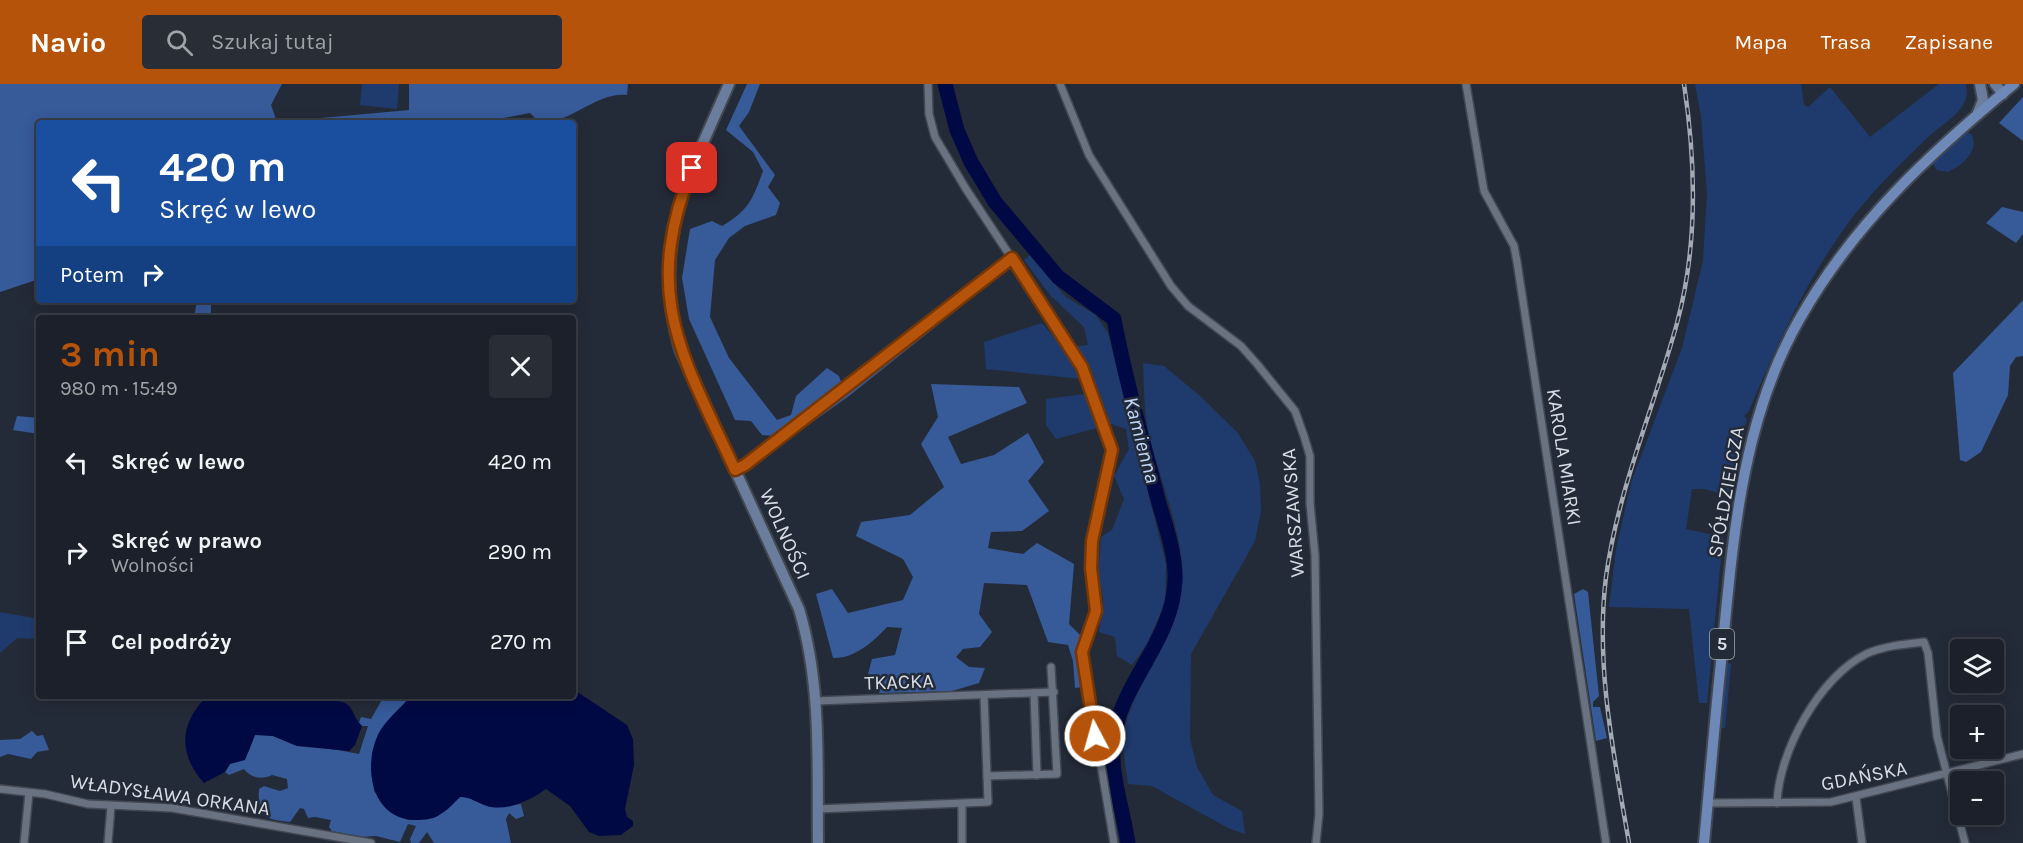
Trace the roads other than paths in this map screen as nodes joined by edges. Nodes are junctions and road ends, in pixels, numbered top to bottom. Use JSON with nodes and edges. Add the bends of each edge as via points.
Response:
{"nodes":[{"id":1,"x":729,"y":84,"type":"edge"},
{"id":2,"x":928,"y":84,"type":"edge"},
{"id":3,"x":1060,"y":84,"type":"edge"},
{"id":4,"x":1466,"y":84,"type":"edge"},
{"id":5,"x":1981,"y":84,"type":"edge"},
{"id":6,"x":1995,"y":84,"type":"edge"},
{"id":7,"x":2014,"y":84,"type":"edge"},
{"id":8,"x":2002,"y":94,"type":"junction"},
{"id":9,"x":1977,"y":114,"type":"junction"},
{"id":10,"x":1012,"y":258,"type":"junction"},
{"id":11,"x":735,"y":470,"type":"junction"},
{"id":12,"x":1051,"y":667,"type":"dead end"},
{"id":13,"x":1054,"y":692,"type":"junction"},
{"id":14,"x":1034,"y":693,"type":"junction"},
{"id":15,"x":984,"y":695,"type":"junction"},
{"id":16,"x":816,"y":701,"type":"junction"},
{"id":17,"x":2023,"y":754,"type":"edge"},
{"id":18,"x":1037,"y":775,"type":"junction"},
{"id":19,"x":1946,"y":775,"type":"junction"},
{"id":20,"x":987,"y":776,"type":"junction"},
{"id":21,"x":0,"y":789,"type":"edge"},
{"id":22,"x":29,"y":793,"type":"junction"},
{"id":23,"x":1856,"y":798,"type":"junction"},
{"id":24,"x":1778,"y":803,"type":"junction"},
{"id":25,"x":962,"y":804,"type":"junction"},
{"id":26,"x":1708,"y":804,"type":"junction"},
{"id":27,"x":111,"y":806,"type":"junction"},
{"id":28,"x":818,"y":809,"type":"junction"},
{"id":29,"x":24,"y":843,"type":"edge"},
{"id":30,"x":108,"y":843,"type":"edge"},
{"id":31,"x":371,"y":843,"type":"edge"},
{"id":32,"x":818,"y":843,"type":"edge"},
{"id":33,"x":962,"y":843,"type":"edge"},
{"id":34,"x":1114,"y":843,"type":"edge"},
{"id":35,"x":1316,"y":843,"type":"edge"},
{"id":36,"x":1606,"y":843,"type":"edge"},
{"id":37,"x":1704,"y":843,"type":"edge"},
{"id":38,"x":1862,"y":843,"type":"edge"},
{"id":39,"x":1965,"y":843,"type":"edge"}],
"edges":[{"from":1,"to":11,"type":"street","name":"WOLNOŚCI","via":[[680,199],[672,229],[668,283],[680,350]]},
{"from":2,"to":10,"type":"street","via":[[935,137]]},
{"from":3,"to":35,"type":"street","name":"WARSZAWSKA","via":[[1089,154],[1171,286],[1188,306],[1241,346],[1257,364],[1288,401],[1304,436],[1310,456],[1315,555],[1319,814]]},
{"from":4,"to":36,"type":"street","name":"KAROLA MIARKI","via":[[1484,191],[1514,246],[1518,262]]},
{"from":5,"to":8,"type":"street","via":[[1994,94]]},
{"from":5,"to":9,"type":"street","via":[[1983,100]]},
{"from":6,"to":8,"type":"street"},
{"from":7,"to":8,"type":"main road","number":"5"},
{"from":8,"to":9,"type":"main road","name":"SPÓŁDZIELCZA","number":"5"},
{"from":9,"to":26,"type":"main road","name":"SPÓŁDZIELCZA","number":"5","via":[[1909,175],[1861,229],[1804,312],[1773,374],[1752,436],[1742,485],[1729,577]]},
{"from":10,"to":11,"type":"street"},
{"from":10,"to":34,"type":"street","via":[[1080,363],[1112,450],[1092,541],[1096,611],[1082,652]]},
{"from":11,"to":16,"type":"street","name":"WOLNOŚCI","via":[[799,609],[814,666]]},
{"from":12,"to":13,"type":"street"},
{"from":13,"to":14,"type":"street","name":"TKACKA"},
{"from":13,"to":18,"type":"street","via":[[1057,774]]},
{"from":14,"to":15,"type":"street","name":"TKACKA"},
{"from":14,"to":18,"type":"street"},
{"from":15,"to":16,"type":"street","name":"TKACKA"},
{"from":15,"to":20,"type":"street"},
{"from":16,"to":28,"type":"street","name":"WOLNOŚCI"},
{"from":17,"to":19,"type":"street","name":"GDAŃSKA"},
{"from":18,"to":20,"type":"street"},
{"from":19,"to":23,"type":"street","name":"GDAŃSKA"},
{"from":19,"to":24,"type":"street","via":[[1924,642],[1890,646],[1867,654],[1848,667],[1820,695],[1800,726],[1788,755]]},
{"from":19,"to":39,"type":"street"},
{"from":20,"to":25,"type":"street","via":[[988,802]]},
{"from":21,"to":22,"type":"street","name":"WŁADYSŁAWA ORKANA"},
{"from":22,"to":27,"type":"street","name":"WŁADYSŁAWA ORKANA"},
{"from":22,"to":29,"type":"street"},
{"from":23,"to":24,"type":"street","name":"GDAŃSKA"},
{"from":23,"to":38,"type":"street"},
{"from":24,"to":26,"type":"street","name":"GDAŃSKA"},
{"from":25,"to":28,"type":"street"},
{"from":25,"to":33,"type":"street"},
{"from":26,"to":37,"type":"main road","name":"SPÓŁDZIELCZA","number":"5"},
{"from":27,"to":30,"type":"street"},
{"from":27,"to":31,"type":"street","name":"WŁADYSŁAWA ORKANA","via":[[172,808]]},
{"from":28,"to":32,"type":"street","name":"WOLNOŚCI"}]}
